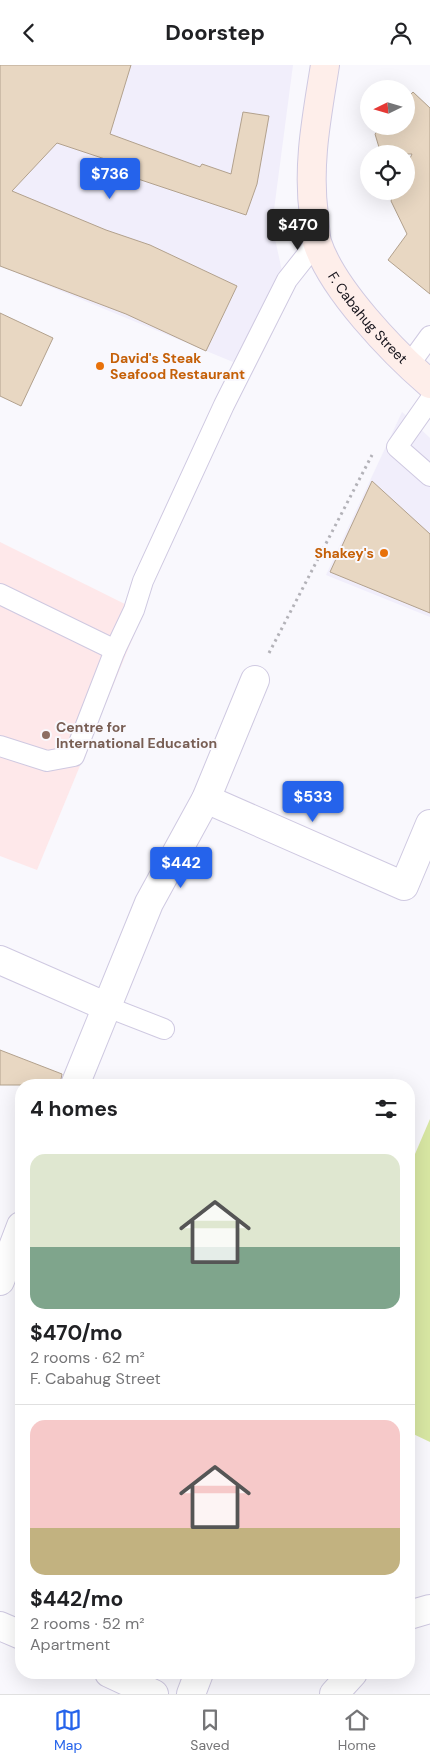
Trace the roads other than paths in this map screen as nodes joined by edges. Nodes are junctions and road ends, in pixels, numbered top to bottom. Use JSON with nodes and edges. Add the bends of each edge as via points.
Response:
{"nodes":[{"id":1,"x":326,"y":65,"type":"edge"},
{"id":2,"x":317,"y":242,"type":"junction"},
{"id":3,"x":430,"y":336,"type":"edge"},
{"id":4,"x":409,"y":365,"type":"junction"},
{"id":5,"x":430,"y":384,"type":"edge"},
{"id":6,"x":430,"y":400,"type":"edge"},
{"id":7,"x":430,"y":476,"type":"edge"},
{"id":8,"x":0,"y":594,"type":"edge"},
{"id":9,"x":116,"y":650,"type":"junction"},
{"id":10,"x":255,"y":680,"type":"road end"},
{"id":11,"x":0,"y":746,"type":"edge"},
{"id":12,"x":206,"y":799,"type":"junction"},
{"id":13,"x":430,"y":824,"type":"edge"},
{"id":14,"x":0,"y":960,"type":"edge"},
{"id":15,"x":105,"y":1006,"type":"junction"},
{"id":16,"x":164,"y":1029,"type":"dead end"},
{"id":17,"x":77,"y":1079,"type":"edge"},
{"id":18,"x":15,"y":1242,"type":"edge"},
{"id":19,"x":0,"y":1281,"type":"edge"},
{"id":20,"x":430,"y":1609,"type":"edge"},
{"id":21,"x":415,"y":1613,"type":"edge"},
{"id":22,"x":0,"y":1626,"type":"edge"},
{"id":23,"x":15,"y":1632,"type":"edge"},
{"id":24,"x":122,"y":1679,"type":"edge"},
{"id":25,"x":197,"y":1679,"type":"edge"},
{"id":26,"x":348,"y":1679,"type":"edge"},
{"id":27,"x":154,"y":1694,"type":"edge"},
{"id":28,"x":191,"y":1694,"type":"edge"},
{"id":29,"x":334,"y":1694,"type":"edge"}],
"edges":[{"from":1,"to":2,"type":"main road","name":"F. Cabahug Street","via":[[312,151],[311,193]]},
{"from":2,"to":4,"type":"main road","name":"F. Cabahug Street","via":[[343,292]]},
{"from":2,"to":9,"type":"lane","via":[[288,280],[224,405],[143,581],[134,611]]},
{"from":3,"to":4,"type":"lane"},
{"from":4,"to":5,"type":"main road","name":"F. Cabahug Street"},
{"from":6,"to":7,"type":"lane","via":[[397,447]]},
{"from":8,"to":9,"type":"lane"},
{"from":9,"to":11,"type":"lane","via":[[74,756],[47,761]]},
{"from":10,"to":12,"type":"street"},
{"from":12,"to":13,"type":"street","via":[[404,886]]},
{"from":12,"to":15,"type":"street","via":[[148,903]]},
{"from":14,"to":15,"type":"street"},
{"from":15,"to":16,"type":"lane"},
{"from":15,"to":17,"type":"street"},
{"from":18,"to":19,"type":"street"},
{"from":20,"to":21,"type":"street"},
{"from":22,"to":23,"type":"street"},
{"from":24,"to":27,"type":"street"},
{"from":25,"to":28,"type":"street"},
{"from":26,"to":29,"type":"street"}]}
